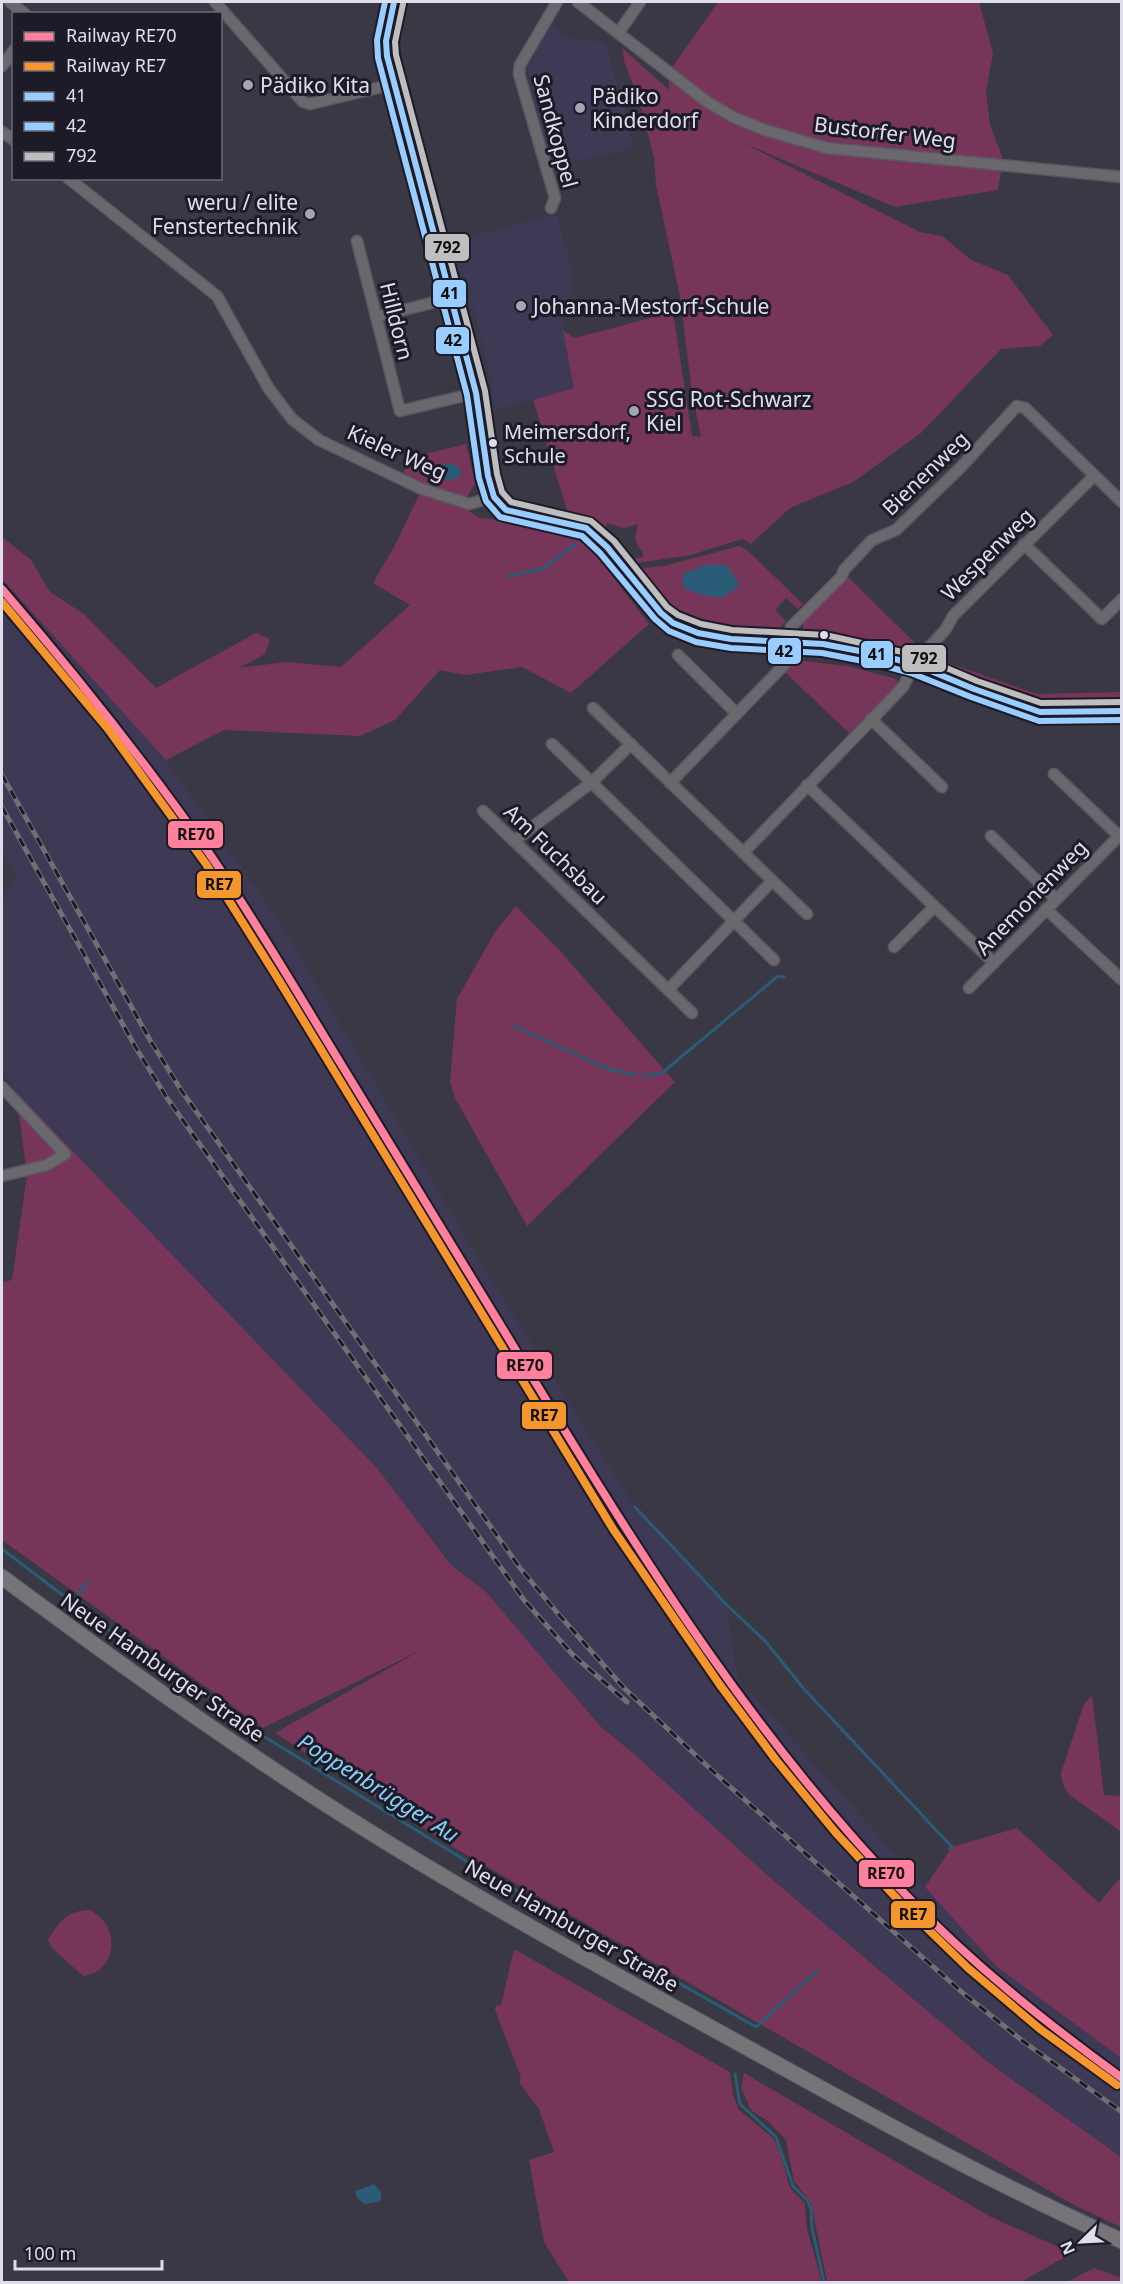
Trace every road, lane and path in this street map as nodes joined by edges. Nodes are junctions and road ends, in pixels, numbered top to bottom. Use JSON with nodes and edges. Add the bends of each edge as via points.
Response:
{"nodes":[{"id":1,"x":10,"y":2,"type":"edge"},
{"id":2,"x":215,"y":2,"type":"edge"},
{"id":3,"x":394,"y":2,"type":"edge"},
{"id":4,"x":557,"y":2,"type":"edge"},
{"id":5,"x":578,"y":2,"type":"edge"},
{"id":6,"x":640,"y":2,"type":"edge"},
{"id":7,"x":22,"y":12,"type":"edge"},
{"id":8,"x":619,"y":32,"type":"junction"},
{"id":9,"x":12,"y":53,"type":"edge"},
{"id":10,"x":2,"y":66,"type":"edge"},
{"id":11,"x":394,"y":84,"type":"junction"},
{"id":12,"x":1122,"y":177,"type":"edge"},
{"id":13,"x":71,"y":180,"type":"edge"},
{"id":14,"x":551,"y":208,"type":"dead end"},
{"id":15,"x":357,"y":241,"type":"dead end"},
{"id":16,"x":451,"y":298,"type":"junction"},
{"id":17,"x":376,"y":317,"type":"junction"},
{"id":18,"x":476,"y":393,"type":"junction"},
{"id":19,"x":1094,"y":476,"type":"junction"},
{"id":20,"x":494,"y":497,"type":"junction"},
{"id":21,"x":1122,"y":502,"type":"edge"},
{"id":22,"x":1024,"y":544,"type":"junction"},
{"id":23,"x":1122,"y":599,"type":"edge"},
{"id":24,"x":790,"y":642,"type":"junction"},
{"id":25,"x":678,"y":655,"type":"dead end"},
{"id":26,"x":914,"y":664,"type":"junction"},
{"id":27,"x":593,"y":708,"type":"dead end"},
{"id":28,"x":1122,"y":711,"type":"edge"},
{"id":29,"x":737,"y":714,"type":"junction"},
{"id":30,"x":871,"y":719,"type":"junction"},
{"id":31,"x":552,"y":744,"type":"dead end"},
{"id":32,"x":631,"y":744,"type":"junction"},
{"id":33,"x":1054,"y":774,"type":"dead end"},
{"id":34,"x":591,"y":782,"type":"junction"},
{"id":35,"x":670,"y":783,"type":"junction"},
{"id":36,"x":807,"y":785,"type":"junction"},
{"id":37,"x":942,"y":787,"type":"dead end"},
{"id":38,"x":483,"y":811,"type":"dead end"},
{"id":39,"x":1120,"y":834,"type":"edge"},
{"id":40,"x":991,"y":836,"type":"dead end"},
{"id":41,"x":514,"y":841,"type":"junction"},
{"id":42,"x":743,"y":853,"type":"junction"},
{"id":43,"x":772,"y":881,"type":"junction"},
{"id":44,"x":1056,"y":899,"type":"junction"},
{"id":45,"x":934,"y":907,"type":"junction"},
{"id":46,"x":1046,"y":909,"type":"junction"},
{"id":47,"x":807,"y":914,"type":"dead end"},
{"id":48,"x":734,"y":921,"type":"junction"},
{"id":49,"x":894,"y":947,"type":"dead end"},
{"id":50,"x":774,"y":960,"type":"dead end"},
{"id":51,"x":994,"y":963,"type":"junction"},
{"id":52,"x":1121,"y":980,"type":"edge"},
{"id":53,"x":969,"y":988,"type":"dead end"},
{"id":54,"x":668,"y":990,"type":"junction"},
{"id":55,"x":692,"y":1013,"type":"dead end"},
{"id":56,"x":2,"y":1087,"type":"edge"},
{"id":57,"x":2,"y":1176,"type":"edge"},
{"id":58,"x":2,"y":1577,"type":"edge"},
{"id":59,"x":1122,"y":2241,"type":"edge"}],
"edges":[{"from":1,"to":7,"type":"street"},
{"from":2,"to":11,"type":"street","via":[[303,102],[310,104]]},
{"from":3,"to":11,"type":"main road","via":[[386,40]]},
{"from":4,"to":14,"type":"street","name":"Sandkoppel","via":[[520,65],[519,74],[555,198]]},
{"from":5,"to":8,"type":"street","name":"Bustorfer Weg"},
{"from":6,"to":8,"type":"street"},
{"from":8,"to":12,"type":"street","name":"Bustorfer Weg","via":[[706,101],[733,117],[798,141],[827,148]]},
{"from":9,"to":10,"type":"street"},
{"from":11,"to":16,"type":"main road"},
{"from":13,"to":20,"type":"street","name":"Kieler Weg","via":[[217,296],[269,389],[292,419],[319,440],[422,489],[470,504]]},
{"from":15,"to":17,"type":"street","name":"Hilldorn"},
{"from":16,"to":17,"type":"street"},
{"from":16,"to":18,"type":"main road"},
{"from":17,"to":18,"type":"street","name":"Hilldorn","via":[[400,411]]},
{"from":18,"to":20,"type":"main road"},
{"from":19,"to":21,"type":"street"},
{"from":19,"to":22,"type":"street","name":"Wespenweg"},
{"from":19,"to":24,"type":"street","name":"Bienenweg","via":[[1025,408],[1017,405],[896,530],[872,540],[791,627]]},
{"from":20,"to":24,"type":"main road","via":[[506,510],[586,528],[673,623],[731,639]]},
{"from":22,"to":23,"type":"street","via":[[1102,619]]},
{"from":22,"to":26,"type":"street","name":"Wespenweg","via":[[953,616]]},
{"from":24,"to":26,"type":"main road","via":[[823,644]]},
{"from":24,"to":29,"type":"street","name":"Bienenweg","via":[[784,665]]},
{"from":25,"to":29,"type":"street"},
{"from":26,"to":28,"type":"main road","via":[[1040,712]]},
{"from":26,"to":30,"type":"street","name":"Wespenweg","via":[[903,687]]},
{"from":27,"to":32,"type":"street"},
{"from":29,"to":35,"type":"street","name":"Bienenweg"},
{"from":30,"to":36,"type":"street","name":"Wespenweg"},
{"from":30,"to":37,"type":"street"},
{"from":31,"to":34,"type":"street"},
{"from":32,"to":34,"type":"street"},
{"from":32,"to":35,"type":"street"},
{"from":33,"to":39,"type":"street"},
{"from":34,"to":41,"type":"street"},
{"from":34,"to":48,"type":"street"},
{"from":35,"to":42,"type":"street"},
{"from":36,"to":42,"type":"street","name":"Wespenweg"},
{"from":36,"to":45,"type":"street"},
{"from":38,"to":41,"type":"street","name":"Am Fuchsbau"},
{"from":39,"to":44,"type":"street","name":"Anemonenweg"},
{"from":40,"to":44,"type":"street"},
{"from":41,"to":54,"type":"street","name":"Am Fuchsbau"},
{"from":42,"to":43,"type":"street"},
{"from":43,"to":47,"type":"street"},
{"from":43,"to":48,"type":"street"},
{"from":44,"to":46,"type":"street","name":"Anemonenweg"},
{"from":45,"to":49,"type":"street"},
{"from":45,"to":51,"type":"street"},
{"from":46,"to":51,"type":"street","name":"Anemonenweg"},
{"from":46,"to":52,"type":"street"},
{"from":48,"to":50,"type":"street"},
{"from":48,"to":54,"type":"street"},
{"from":51,"to":53,"type":"street","name":"Anemonenweg"},
{"from":54,"to":55,"type":"street","name":"Am Fuchsbau"},
{"from":56,"to":57,"type":"street","via":[[65,1154],[47,1164]]},
{"from":58,"to":59,"type":"main road","name":"Neue Hamburger Straße","via":[[144,1683],[398,1849],[938,2152]]}]}
